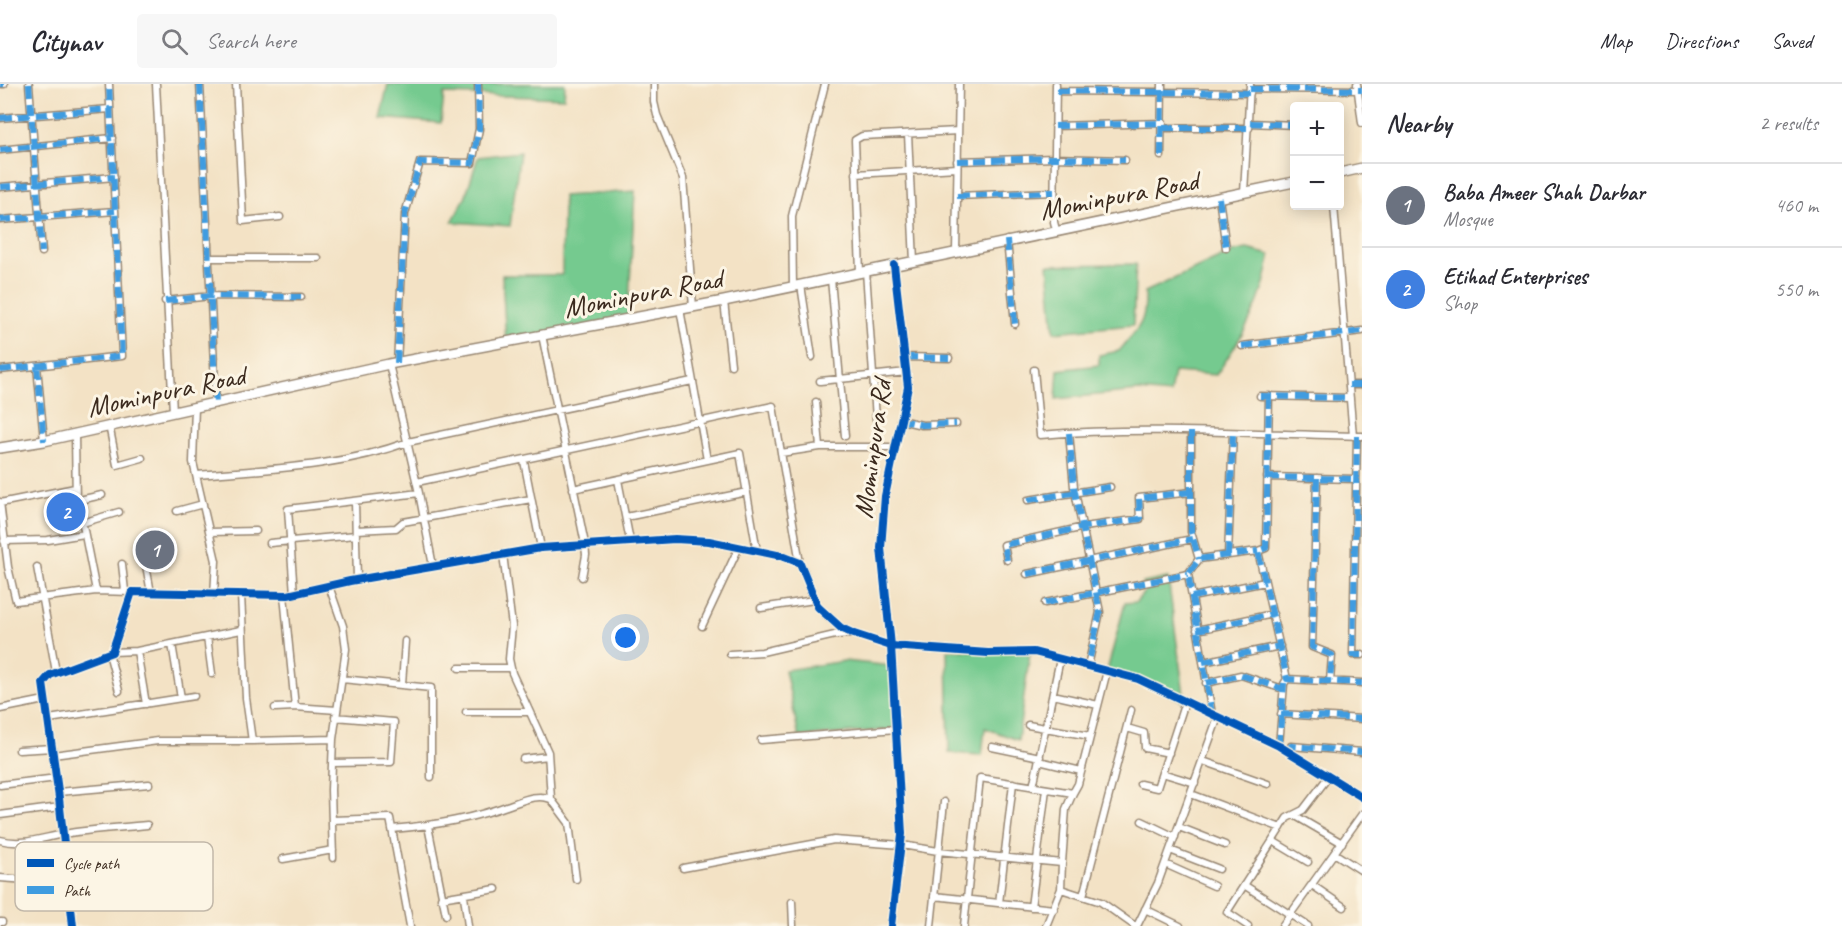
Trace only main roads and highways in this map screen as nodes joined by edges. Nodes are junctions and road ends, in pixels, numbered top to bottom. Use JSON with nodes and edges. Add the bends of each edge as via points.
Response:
{"nodes":[{"id":1,"x":1362,"y":168,"type":"edge"},
{"id":2,"x":1344,"y":172,"type":"edge"},
{"id":3,"x":1290,"y":183,"type":"edge"},
{"id":4,"x":0,"y":448,"type":"edge"}],
"edges":[{"from":1,"to":2,"type":"main road"},
{"from":3,"to":4,"type":"main road","name":"Mominpura Road","via":[[724,301],[393,364]]}]}
